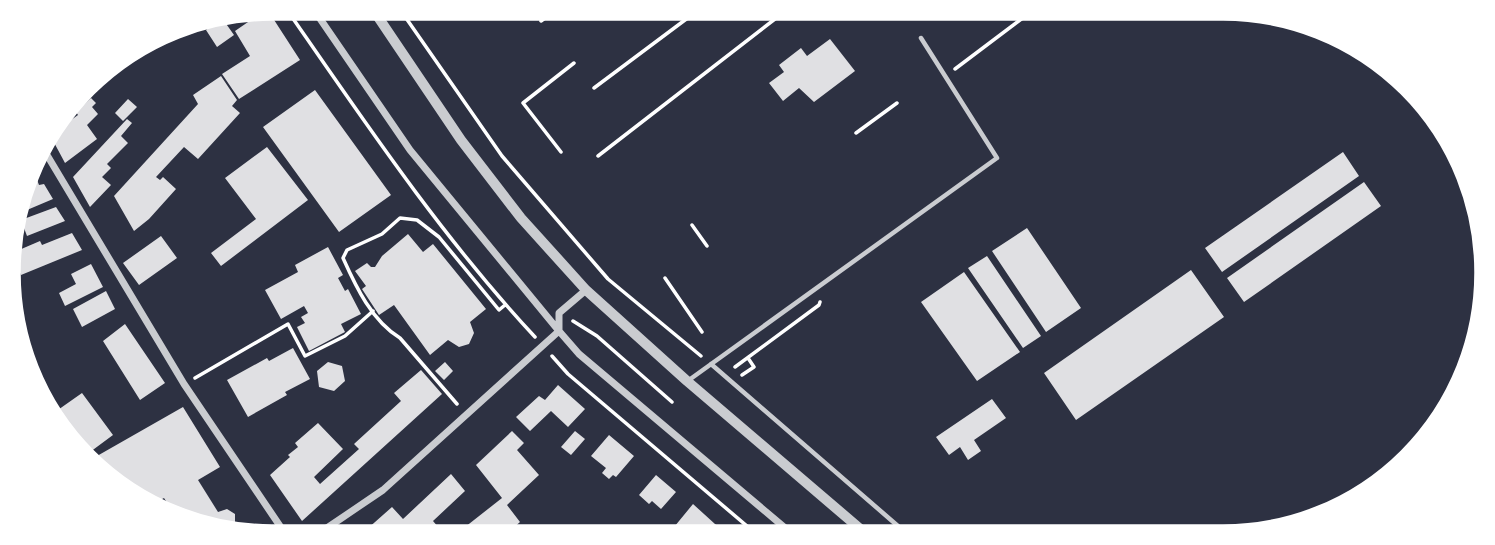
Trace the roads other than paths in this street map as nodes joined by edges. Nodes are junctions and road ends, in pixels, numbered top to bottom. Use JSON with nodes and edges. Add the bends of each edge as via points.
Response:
{"nodes":[{"id":1,"x":320,"y":19,"type":"edge"},
{"id":2,"x":379,"y":19,"type":"edge"},
{"id":3,"x":920,"y":38,"type":"dead end"},
{"id":4,"x":47,"y":156,"type":"edge"},
{"id":5,"x":586,"y":290,"type":"junction"},
{"id":6,"x":559,"y":331,"type":"junction"},
{"id":7,"x":710,"y":364,"type":"junction"},
{"id":8,"x":687,"y":381,"type":"junction"},
{"id":9,"x":280,"y":526,"type":"edge"},
{"id":10,"x":330,"y":526,"type":"edge"},
{"id":11,"x":783,"y":526,"type":"edge"},
{"id":12,"x":857,"y":526,"type":"edge"},
{"id":13,"x":898,"y":526,"type":"edge"}],
"edges":[{"from":1,"to":6,"type":"street","via":[[410,150]]},
{"from":2,"to":5,"type":"street","via":[[461,140],[521,218]]},
{"from":3,"to":7,"type":"lane","via":[[997,158]]},
{"from":4,"to":9,"type":"street","via":[[184,384]]},
{"from":5,"to":6,"type":"street","via":[[559,313]]},
{"from":5,"to":8,"type":"street"},
{"from":6,"to":10,"type":"street","via":[[383,490]]},
{"from":6,"to":11,"type":"street","via":[[579,354]]},
{"from":7,"to":8,"type":"lane"},
{"from":7,"to":13,"type":"lane"},
{"from":8,"to":12,"type":"street"}]}
